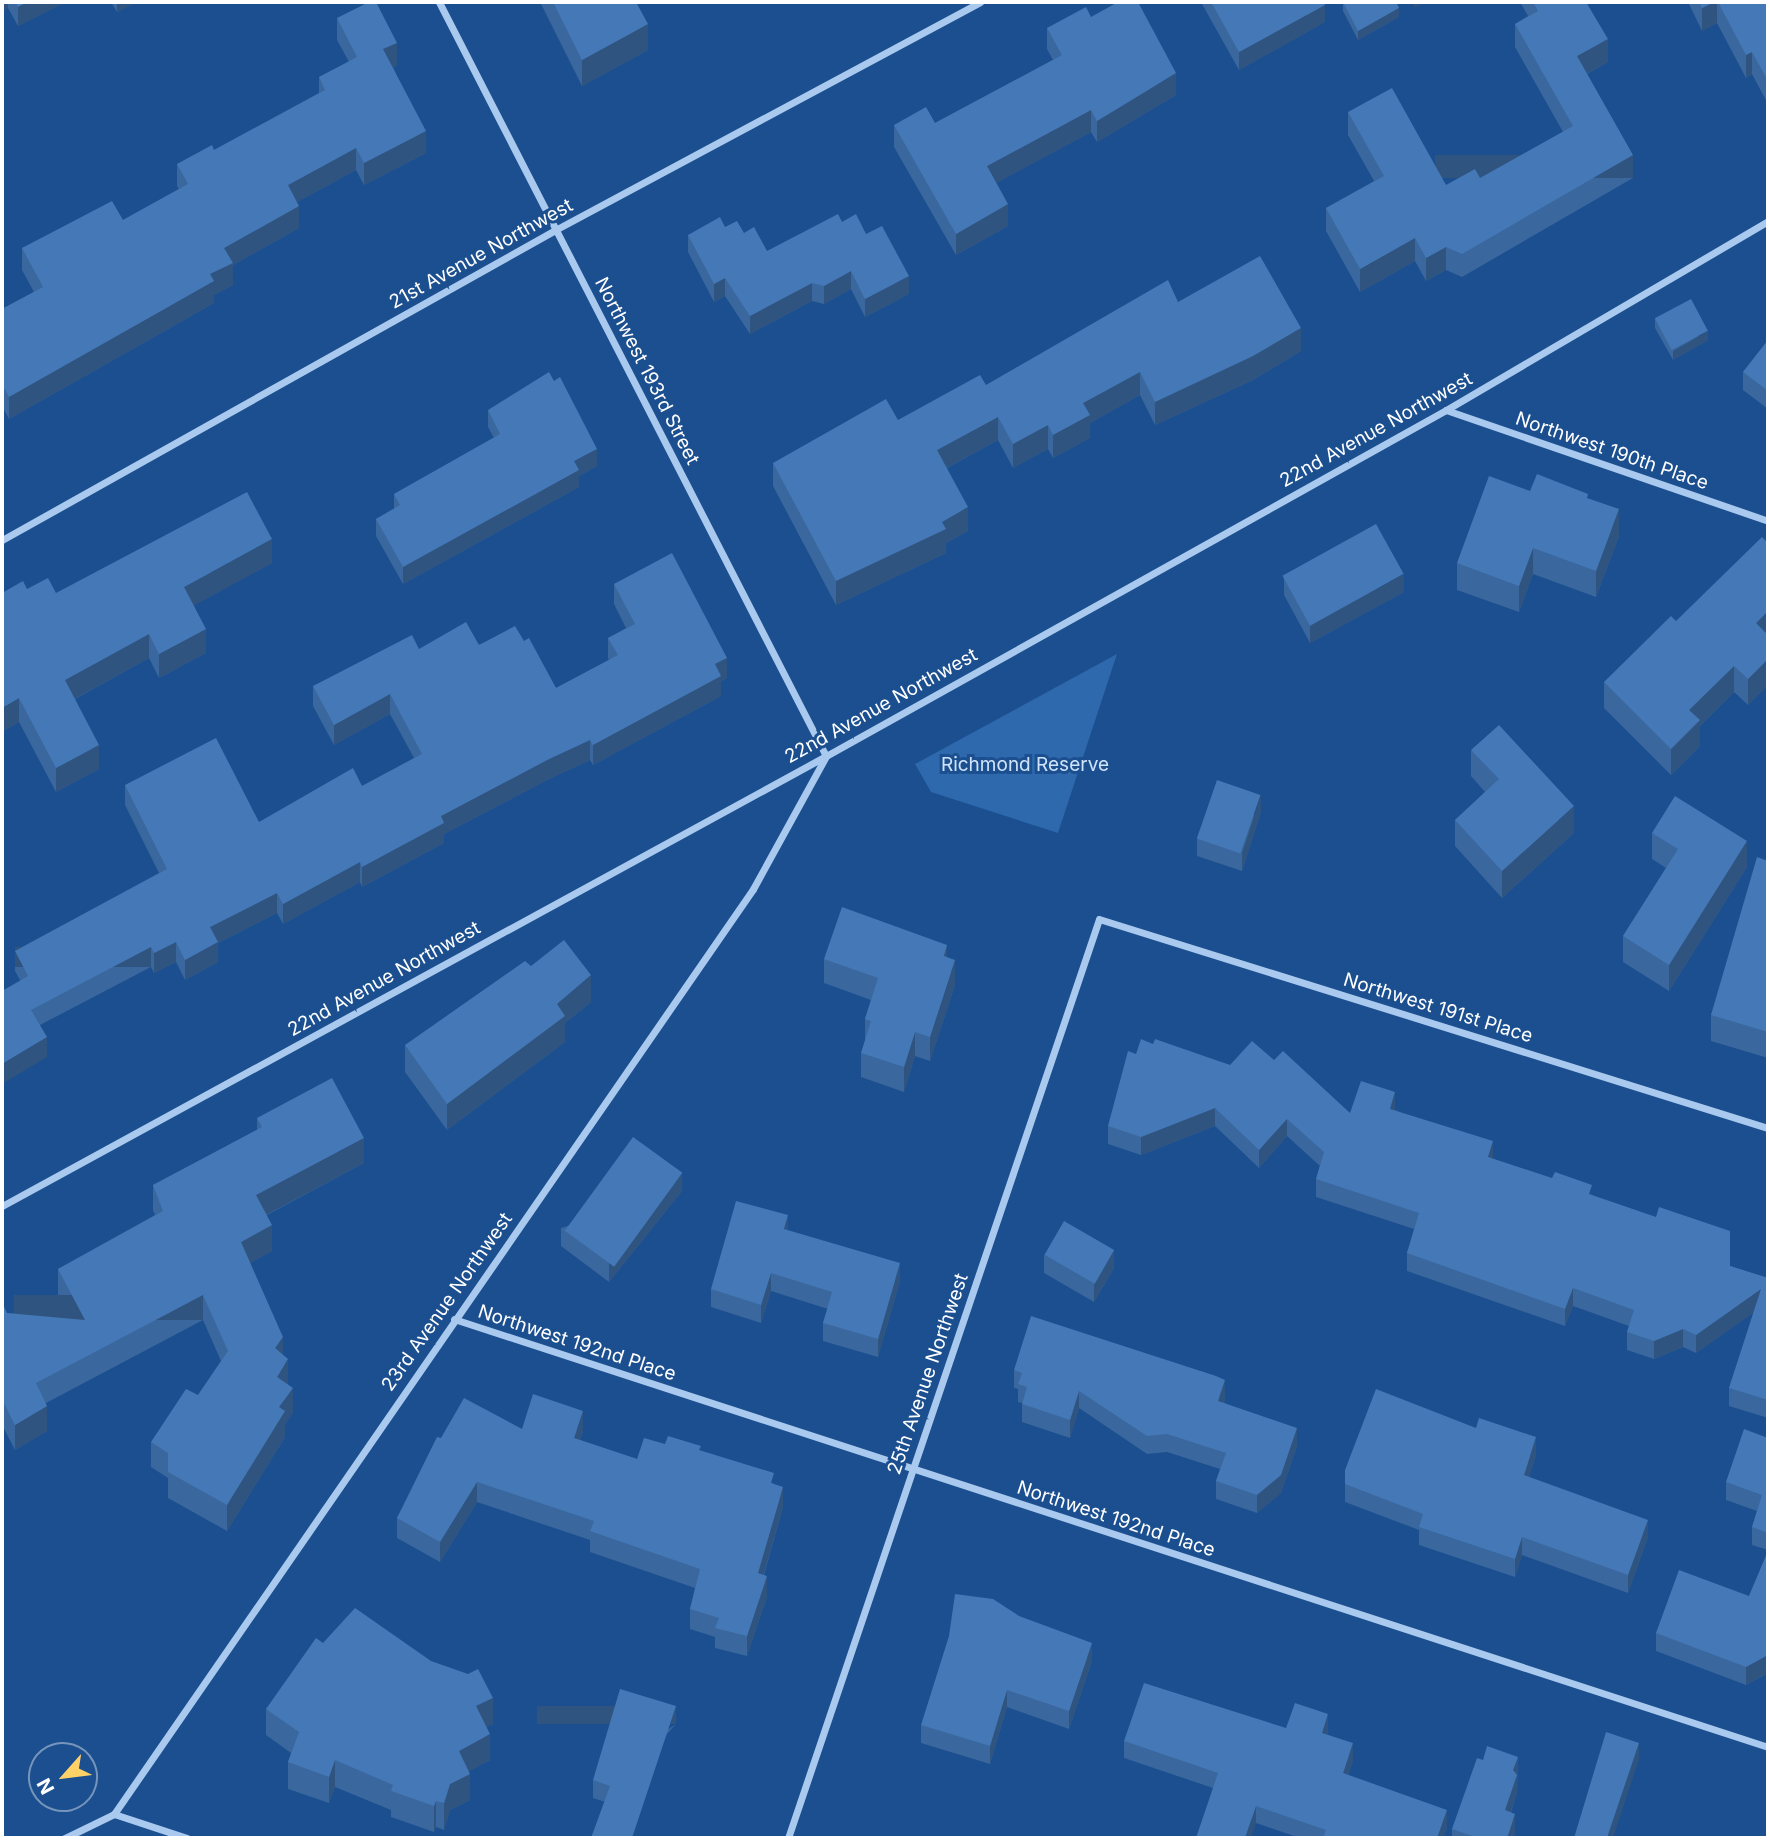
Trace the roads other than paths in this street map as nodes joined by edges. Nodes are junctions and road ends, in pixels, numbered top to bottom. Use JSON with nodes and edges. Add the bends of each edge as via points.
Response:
{"nodes":[{"id":1,"x":439,"y":2,"type":"edge"},
{"id":2,"x":980,"y":2,"type":"edge"},
{"id":3,"x":1768,"y":221,"type":"edge"},
{"id":4,"x":557,"y":229,"type":"junction"},
{"id":5,"x":1446,"y":410,"type":"junction"},
{"id":6,"x":1768,"y":521,"type":"edge"},
{"id":7,"x":2,"y":540,"type":"edge"},
{"id":8,"x":825,"y":756,"type":"junction"},
{"id":9,"x":1099,"y":919,"type":"joint"},
{"id":10,"x":1768,"y":1128,"type":"edge"},
{"id":11,"x":2,"y":1206,"type":"edge"},
{"id":12,"x":454,"y":1319,"type":"junction"},
{"id":13,"x":912,"y":1469,"type":"junction"},
{"id":14,"x":1768,"y":1748,"type":"edge"},
{"id":15,"x":114,"y":1814,"type":"junction"},
{"id":16,"x":65,"y":1838,"type":"edge"},
{"id":17,"x":187,"y":1838,"type":"edge"},
{"id":18,"x":788,"y":1838,"type":"edge"}],
"edges":[{"from":1,"to":4,"type":"street","name":"Northwest 193rd Street"},
{"from":2,"to":4,"type":"street","name":"21st Avenue Northwest"},
{"from":3,"to":5,"type":"street","name":"22nd Avenue Northwest"},
{"from":4,"to":7,"type":"street","name":"21st Avenue Northwest"},
{"from":4,"to":8,"type":"street","name":"Northwest 193rd Street"},
{"from":5,"to":6,"type":"street","name":"Northwest 190th Place"},
{"from":5,"to":8,"type":"street","name":"22nd Avenue Northwest"},
{"from":8,"to":11,"type":"street","name":"22nd Avenue Northwest"},
{"from":8,"to":12,"type":"street","name":"23rd Avenue Northwest","via":[[753,889]]},
{"from":9,"to":10,"type":"street","name":"Northwest 191st Place"},
{"from":9,"to":13,"type":"street","name":"25th Avenue Northwest"},
{"from":12,"to":13,"type":"street","name":"Northwest 192nd Place"},
{"from":12,"to":15,"type":"street","name":"23rd Avenue Northwest"},
{"from":13,"to":14,"type":"street","name":"Northwest 192nd Place"},
{"from":13,"to":18,"type":"street","name":"25th Avenue Northwest"},
{"from":15,"to":16,"type":"street","name":"23rd Avenue Northwest"},
{"from":15,"to":17,"type":"street"}]}
